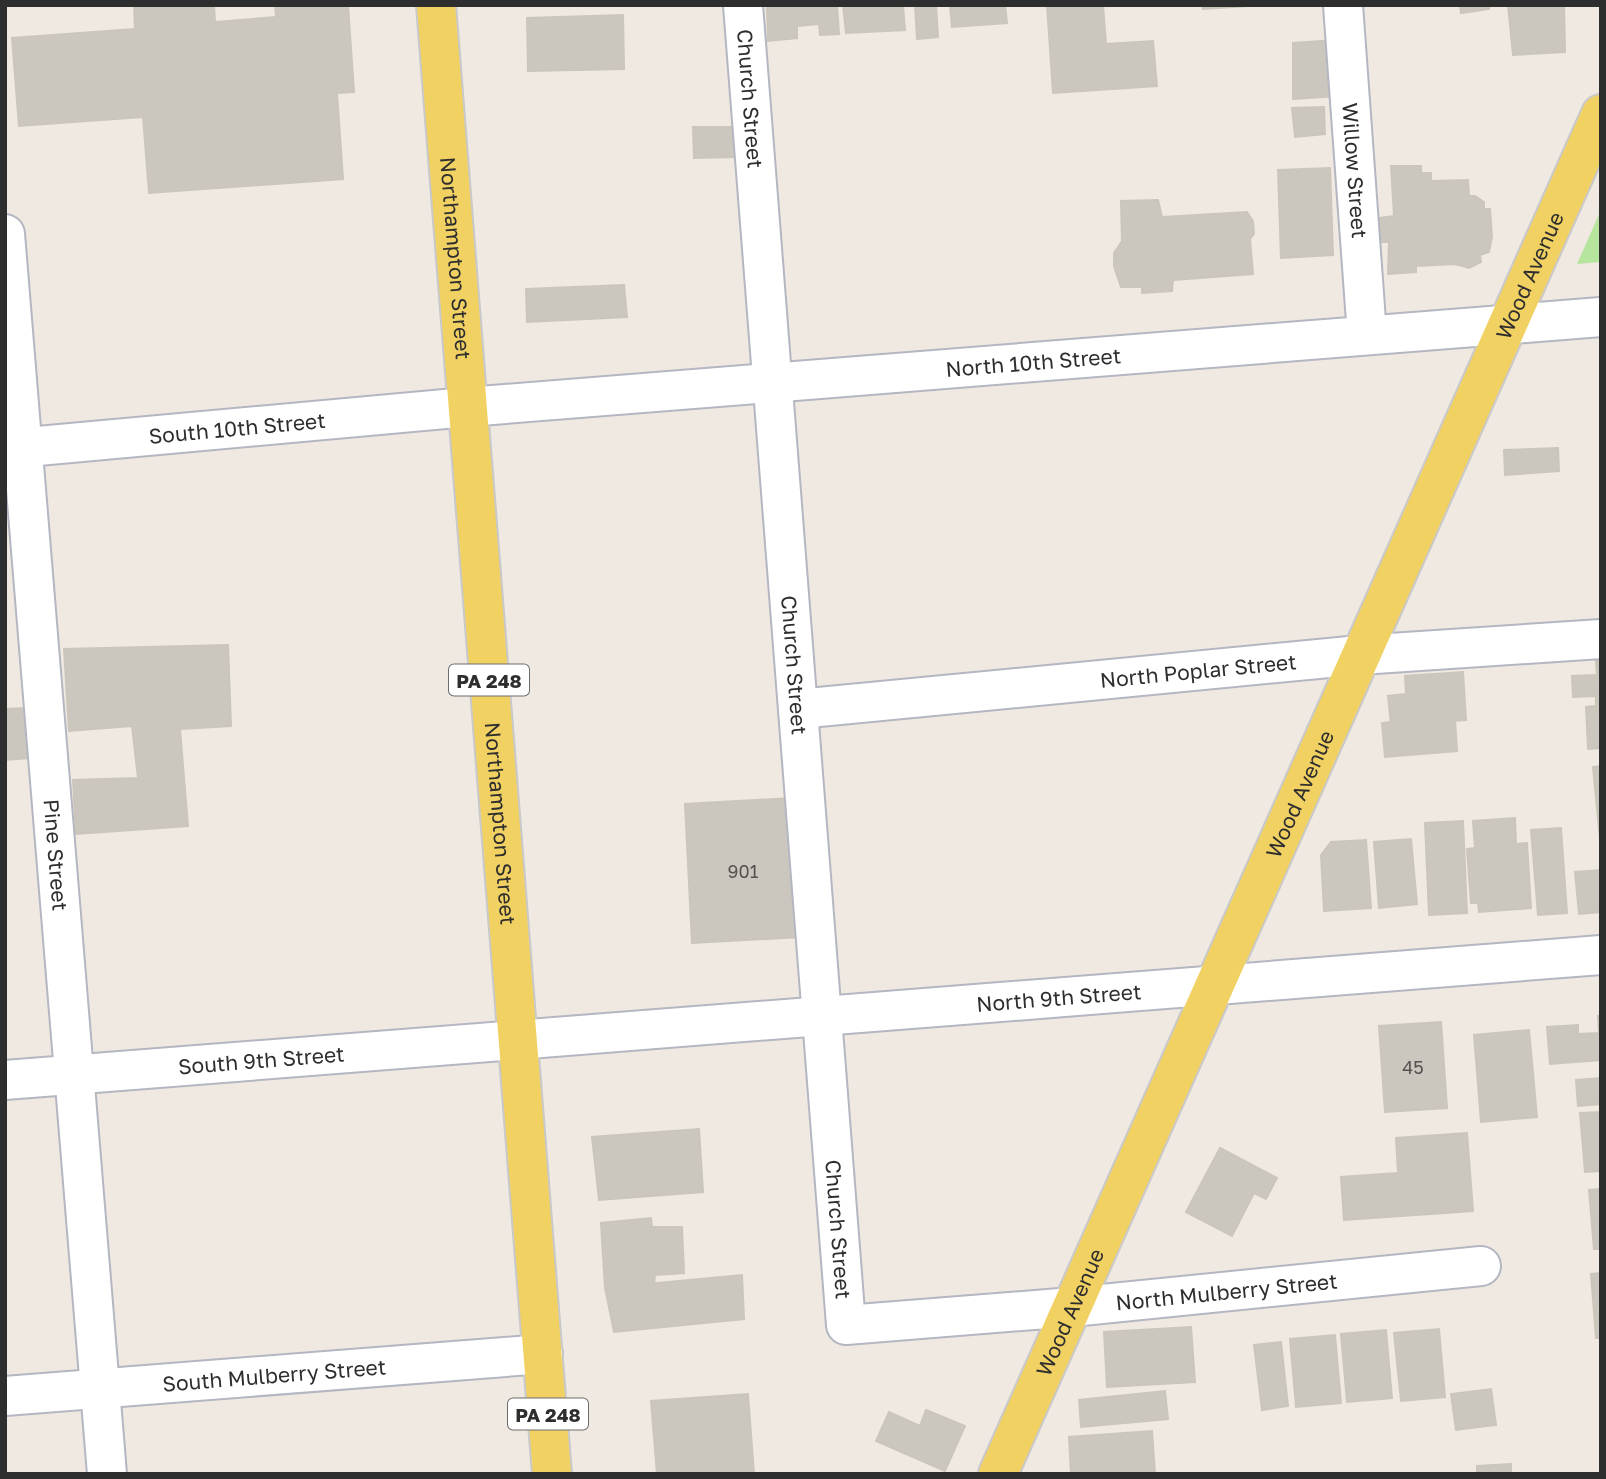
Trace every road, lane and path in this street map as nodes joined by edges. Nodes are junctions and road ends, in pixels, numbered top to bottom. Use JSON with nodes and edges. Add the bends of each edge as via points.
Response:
{"nodes":[{"id":1,"x":436,"y":5,"type":"edge"},
{"id":2,"x":743,"y":5,"type":"edge"},
{"id":3,"x":1343,"y":5,"type":"edge"},
{"id":4,"x":1601,"y":114,"type":"edge"},
{"id":5,"x":5,"y":234,"type":"edge"},
{"id":6,"x":1601,"y":317,"type":"edge"},
{"id":7,"x":1507,"y":325,"type":"junction"},
{"id":8,"x":1367,"y":335,"type":"junction"},
{"id":9,"x":772,"y":383,"type":"junction"},
{"id":10,"x":467,"y":407,"type":"junction"},
{"id":11,"x":14,"y":448,"type":"edge"},
{"id":12,"x":21,"y":635,"type":"edge"},
{"id":13,"x":1601,"y":639,"type":"edge"},
{"id":14,"x":1360,"y":655,"type":"junction"},
{"id":15,"x":798,"y":709,"type":"junction"},
{"id":16,"x":1601,"y":956,"type":"edge"},
{"id":17,"x":1214,"y":986,"type":"junction"},
{"id":18,"x":822,"y":1015,"type":"junction"},
{"id":19,"x":518,"y":1039,"type":"junction"},
{"id":20,"x":74,"y":1074,"type":"junction"},
{"id":21,"x":5,"y":1080,"type":"edge"},
{"id":22,"x":1481,"y":1266,"type":"dead end"},
{"id":23,"x":1072,"y":1307,"type":"junction"},
{"id":24,"x":846,"y":1325,"type":"joint"},
{"id":25,"x":542,"y":1354,"type":"junction"},
{"id":26,"x":100,"y":1388,"type":"junction"},
{"id":27,"x":5,"y":1396,"type":"edge"},
{"id":28,"x":107,"y":1474,"type":"edge"},
{"id":29,"x":552,"y":1474,"type":"edge"},
{"id":30,"x":998,"y":1474,"type":"edge"}],
"edges":[{"from":1,"to":10,"type":"main road","name":"Northampton Street","number":"PA 248"},
{"from":2,"to":9,"type":"street","name":"Church Street"},
{"from":3,"to":8,"type":"street","name":"Willow Street"},
{"from":4,"to":7,"type":"main road","name":"Wood Avenue"},
{"from":5,"to":11,"type":"street","name":"Pine Street"},
{"from":6,"to":7,"type":"street","name":"North 10th Street"},
{"from":7,"to":8,"type":"street","name":"North 10th Street"},
{"from":7,"to":14,"type":"main road","name":"Wood Avenue"},
{"from":8,"to":9,"type":"street","name":"North 10th Street"},
{"from":9,"to":10,"type":"street","name":"North 10th Street"},
{"from":9,"to":15,"type":"street","name":"Church Street"},
{"from":10,"to":11,"type":"street","name":"South 10th Street"},
{"from":10,"to":19,"type":"main road","name":"Northampton Street","number":"PA 248"},
{"from":11,"to":12,"type":"street","name":"Pine Street"},
{"from":12,"to":20,"type":"street","name":"Pine Street"},
{"from":13,"to":14,"type":"street","name":"North Poplar Street"},
{"from":14,"to":15,"type":"street","name":"North Poplar Street"},
{"from":14,"to":17,"type":"main road","name":"Wood Avenue"},
{"from":15,"to":18,"type":"street","name":"Church Street"},
{"from":16,"to":17,"type":"street","name":"North 9th Street"},
{"from":17,"to":18,"type":"street","name":"North 9th Street"},
{"from":17,"to":23,"type":"main road","name":"Wood Avenue"},
{"from":18,"to":19,"type":"street","name":"North 9th Street"},
{"from":18,"to":24,"type":"street","name":"Church Street"},
{"from":19,"to":20,"type":"street","name":"South 9th Street"},
{"from":19,"to":25,"type":"main road","name":"Northampton Street","number":"PA 248"},
{"from":20,"to":21,"type":"street","name":"South 9th Street"},
{"from":20,"to":26,"type":"street","name":"Pine Street"},
{"from":22,"to":23,"type":"street","name":"North Mulberry Street"},
{"from":23,"to":24,"type":"street","name":"North Mulberry Street"},
{"from":23,"to":30,"type":"main road","name":"Wood Avenue"},
{"from":25,"to":26,"type":"street","name":"South Mulberry Street"},
{"from":25,"to":29,"type":"main road","name":"Northampton Street","number":"PA 248"},
{"from":26,"to":27,"type":"street","name":"South Mulberry Street"},
{"from":26,"to":28,"type":"street","name":"Pine Street"}]}
